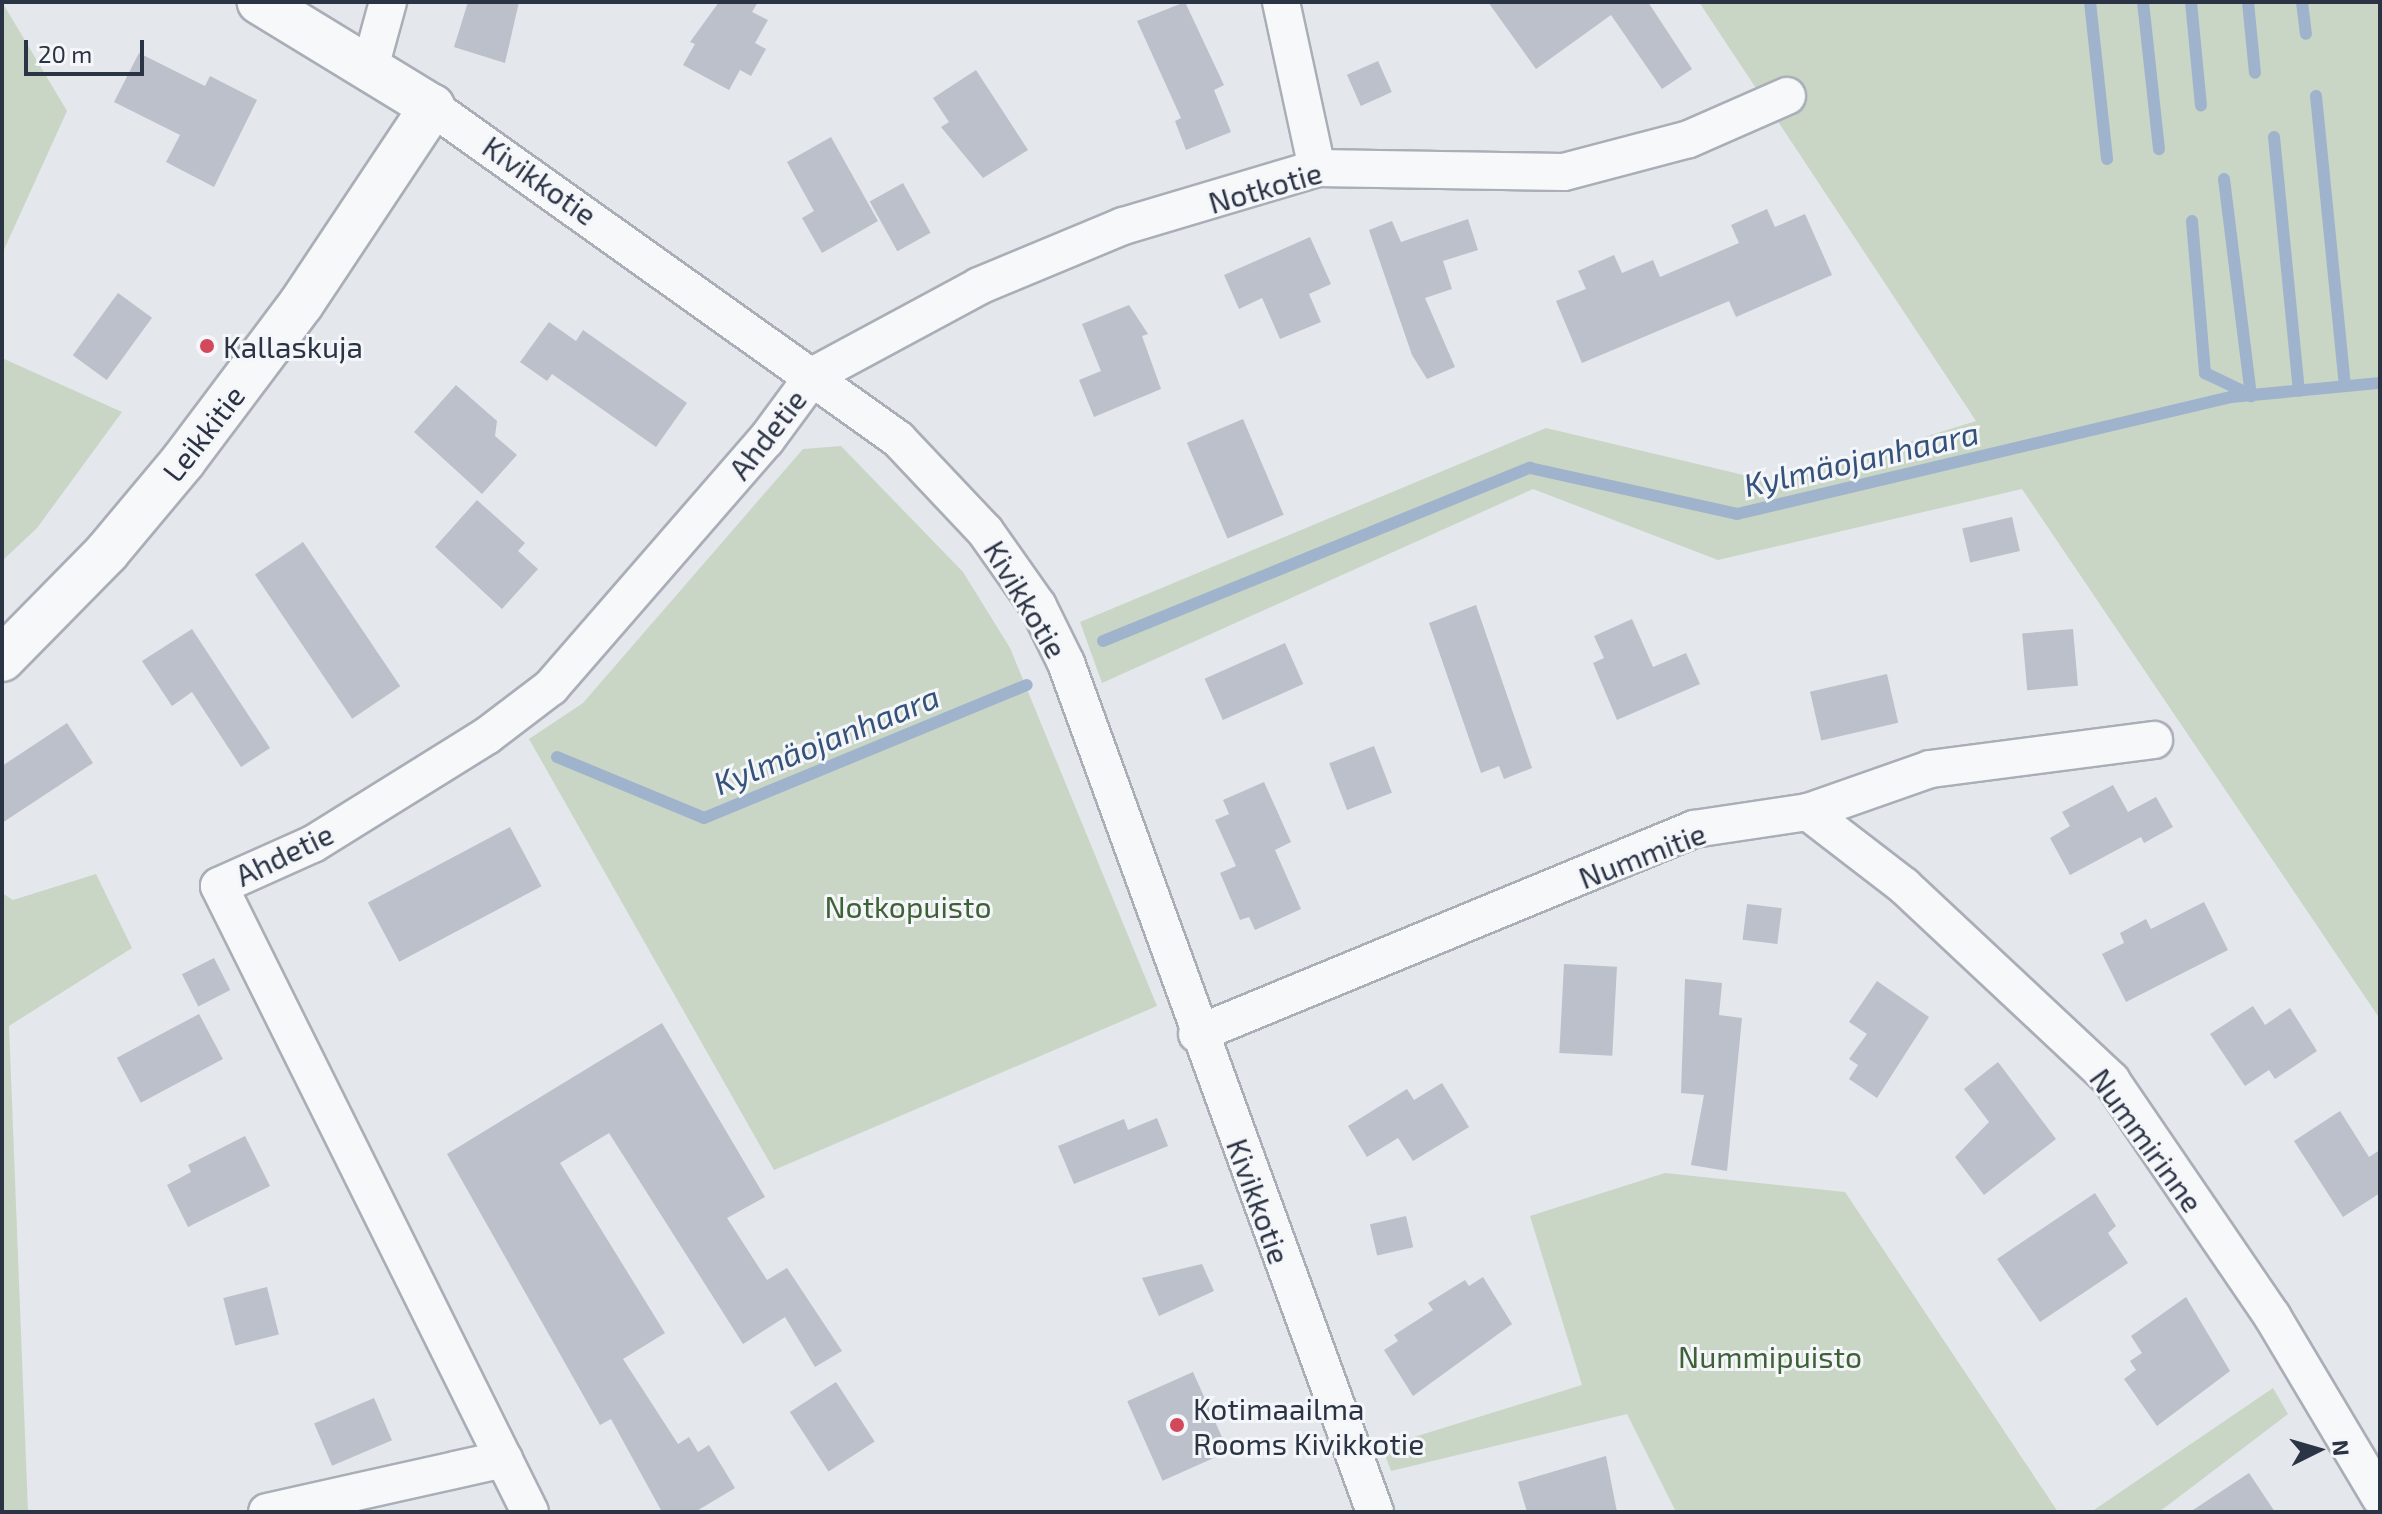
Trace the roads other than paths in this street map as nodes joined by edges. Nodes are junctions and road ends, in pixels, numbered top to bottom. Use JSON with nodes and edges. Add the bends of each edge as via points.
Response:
{"nodes":[{"id":1,"x":260,"y":2,"type":"edge"},
{"id":2,"x":388,"y":2,"type":"edge"},
{"id":3,"x":1281,"y":2,"type":"edge"},
{"id":4,"x":371,"y":64,"type":"junction"},
{"id":5,"x":1787,"y":96,"type":"dead end"},
{"id":6,"x":432,"y":107,"type":"junction"},
{"id":7,"x":1317,"y":168,"type":"junction"},
{"id":8,"x":814,"y":375,"type":"junction"},
{"id":9,"x":2,"y":659,"type":"edge"},
{"id":10,"x":2154,"y":740,"type":"dead end"},
{"id":11,"x":1808,"y":812,"type":"junction"},
{"id":12,"x":1197,"y":1034,"type":"junction"},
{"id":13,"x":504,"y":1459,"type":"junction"},
{"id":14,"x":2380,"y":1497,"type":"edge"},
{"id":15,"x":267,"y":1512,"type":"edge"},
{"id":16,"x":530,"y":1512,"type":"edge"},
{"id":17,"x":1375,"y":1512,"type":"edge"}],
"edges":[{"from":1,"to":4,"type":"street","name":"Kivikkotie"},
{"from":2,"to":4,"type":"street"},
{"from":3,"to":7,"type":"street"},
{"from":4,"to":6,"type":"street","name":"Kivikkotie"},
{"from":5,"to":7,"type":"street","name":"Notkotie","via":[[1689,139],[1564,172]]},
{"from":6,"to":8,"type":"street","name":"Kivikkotie"},
{"from":6,"to":9,"type":"street","name":"Leikkitie","via":[[301,304],[199,440],[107,552]]},
{"from":7,"to":8,"type":"street","name":"Notkotie","via":[[1123,226],[979,286]]},
{"from":8,"to":12,"type":"street","name":"Kivikkotie","via":[[898,439],[985,531],[1038,606],[1066,663]]},
{"from":8,"to":13,"type":"street","name":"Ahdetie","via":[[766,440],[551,687],[488,735],[313,844],[219,886]]},
{"from":10,"to":11,"type":"street","name":"Nummitie","via":[[1930,769]]},
{"from":11,"to":12,"type":"street","name":"Nummitie","via":[[1694,829]]},
{"from":11,"to":14,"type":"street","name":"Nummirinne","via":[[1904,886],[2111,1080],[2272,1316]]},
{"from":12,"to":17,"type":"street","name":"Kivikkotie"},
{"from":13,"to":15,"type":"street"},
{"from":13,"to":16,"type":"street","name":"Ahdetie"}]}
